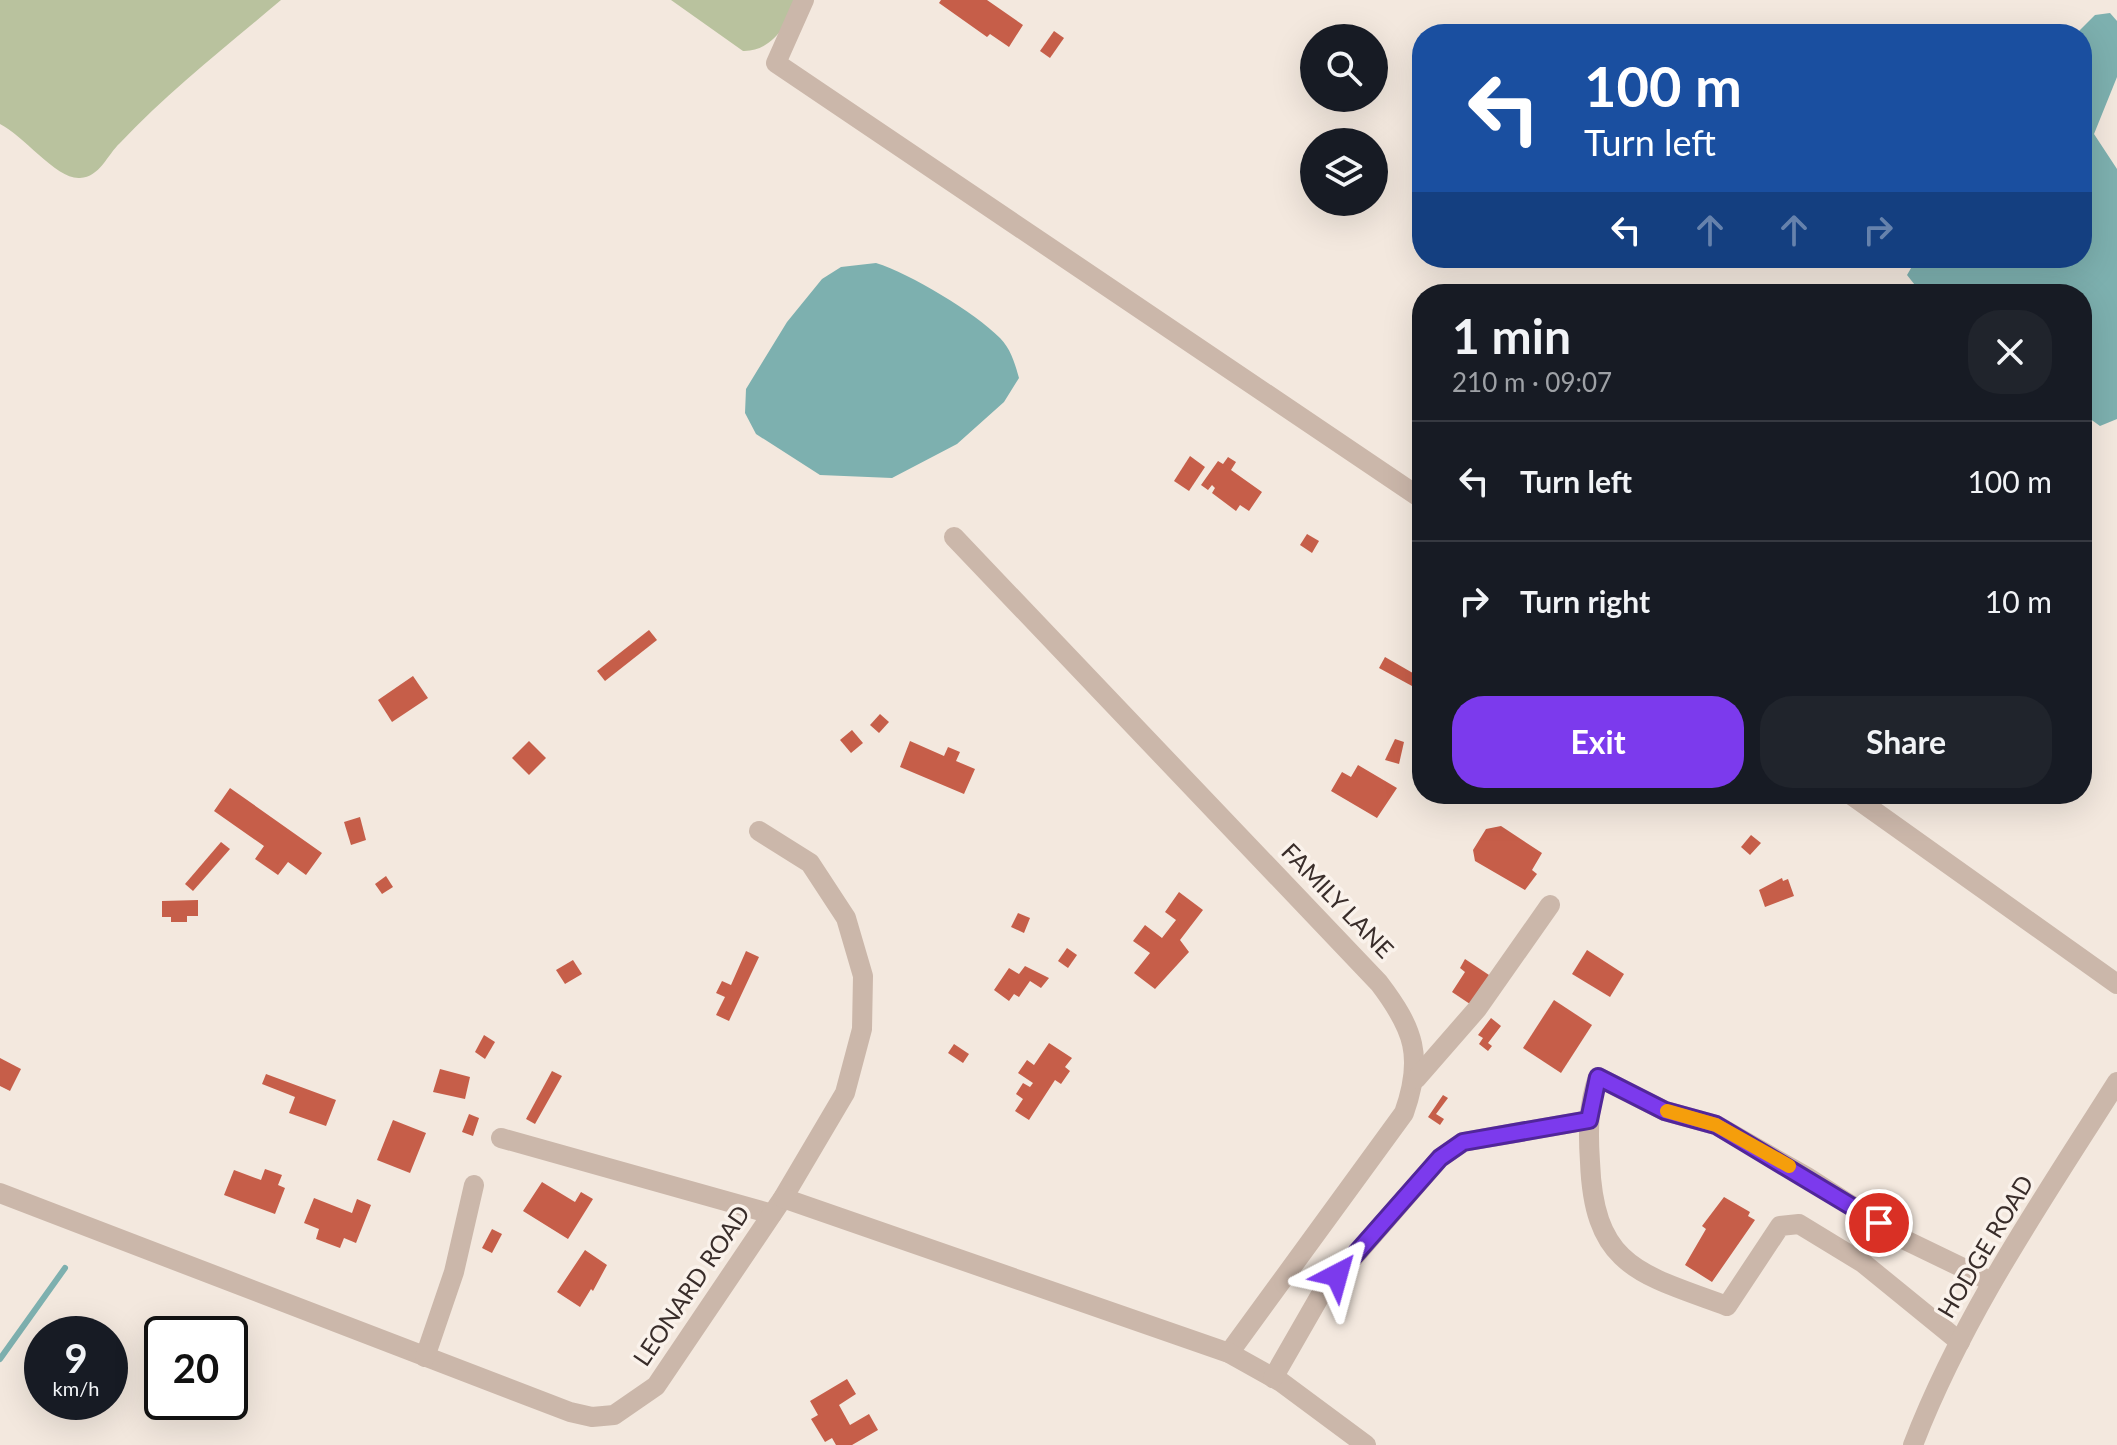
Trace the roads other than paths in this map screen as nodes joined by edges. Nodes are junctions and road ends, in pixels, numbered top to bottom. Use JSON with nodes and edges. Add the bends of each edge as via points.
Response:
{"nodes":[{"id":1,"x":804,"y":0,"type":"edge"},
{"id":2,"x":1412,"y":492,"type":"edge"},
{"id":3,"x":954,"y":537,"type":"dead end"},
{"id":4,"x":1864,"y":804,"type":"edge"},
{"id":5,"x":759,"y":831,"type":"dead end"},
{"id":6,"x":1550,"y":905,"type":"dead end"},
{"id":7,"x":2117,"y":984,"type":"edge"},
{"id":8,"x":1416,"y":1079,"type":"junction"},
{"id":9,"x":2117,"y":1082,"type":"edge"},
{"id":10,"x":1589,"y":1120,"type":"junction"},
{"id":11,"x":501,"y":1138,"type":"dead end"},
{"id":12,"x":474,"y":1185,"type":"dead end"},
{"id":13,"x":0,"y":1193,"type":"edge"},
{"id":14,"x":778,"y":1206,"type":"junction"},
{"id":15,"x":1992,"y":1282,"type":"junction"},
{"id":16,"x":1960,"y":1342,"type":"junction"},
{"id":17,"x":1229,"y":1353,"type":"junction"},
{"id":18,"x":425,"y":1357,"type":"junction"},
{"id":19,"x":1273,"y":1378,"type":"junction"},
{"id":20,"x":1366,"y":1445,"type":"edge"},
{"id":21,"x":1913,"y":1445,"type":"edge"}],
"edges":[{"from":1,"to":2,"type":"street","via":[[776,63]]},
{"from":3,"to":8,"type":"street","name":"FAMILY LANE","via":[[1379,983],[1402,1013],[1414,1047]]},
{"from":4,"to":7,"type":"street"},
{"from":5,"to":14,"type":"street","via":[[810,863],[846,918],[863,976],[862,1029],[845,1093]]},
{"from":6,"to":8,"type":"street","via":[[1477,1009]]},
{"from":8,"to":17,"type":"street","name":"FAMILY LANE","via":[[1404,1113]]},
{"from":9,"to":15,"type":"street","name":"HODGE ROAD"},
{"from":10,"to":15,"type":"street","via":[[1598,1077],[1665,1111],[1716,1125],[1903,1239]]},
{"from":10,"to":16,"type":"street","via":[[1591,1197],[1602,1232],[1623,1260],[1644,1276],[1727,1306],[1780,1226],[1799,1224],[1863,1263]]},
{"from":10,"to":19,"type":"street","via":[[1463,1142],[1440,1158],[1320,1296]]},
{"from":11,"to":14,"type":"street"},
{"from":12,"to":18,"type":"street","via":[[454,1272]]},
{"from":13,"to":18,"type":"street","name":"LEONARD ROAD"},
{"from":14,"to":17,"type":"street","name":"LEONARD ROAD"},
{"from":14,"to":18,"type":"street","name":"LEONARD ROAD","via":[[656,1386],[614,1415],[570,1412]]},
{"from":15,"to":16,"type":"street","name":"HODGE ROAD"},
{"from":16,"to":21,"type":"street","name":"HODGE ROAD"},
{"from":17,"to":19,"type":"street","name":"LEONARD ROAD"},
{"from":19,"to":20,"type":"street","name":"LEONARD ROAD"}]}
